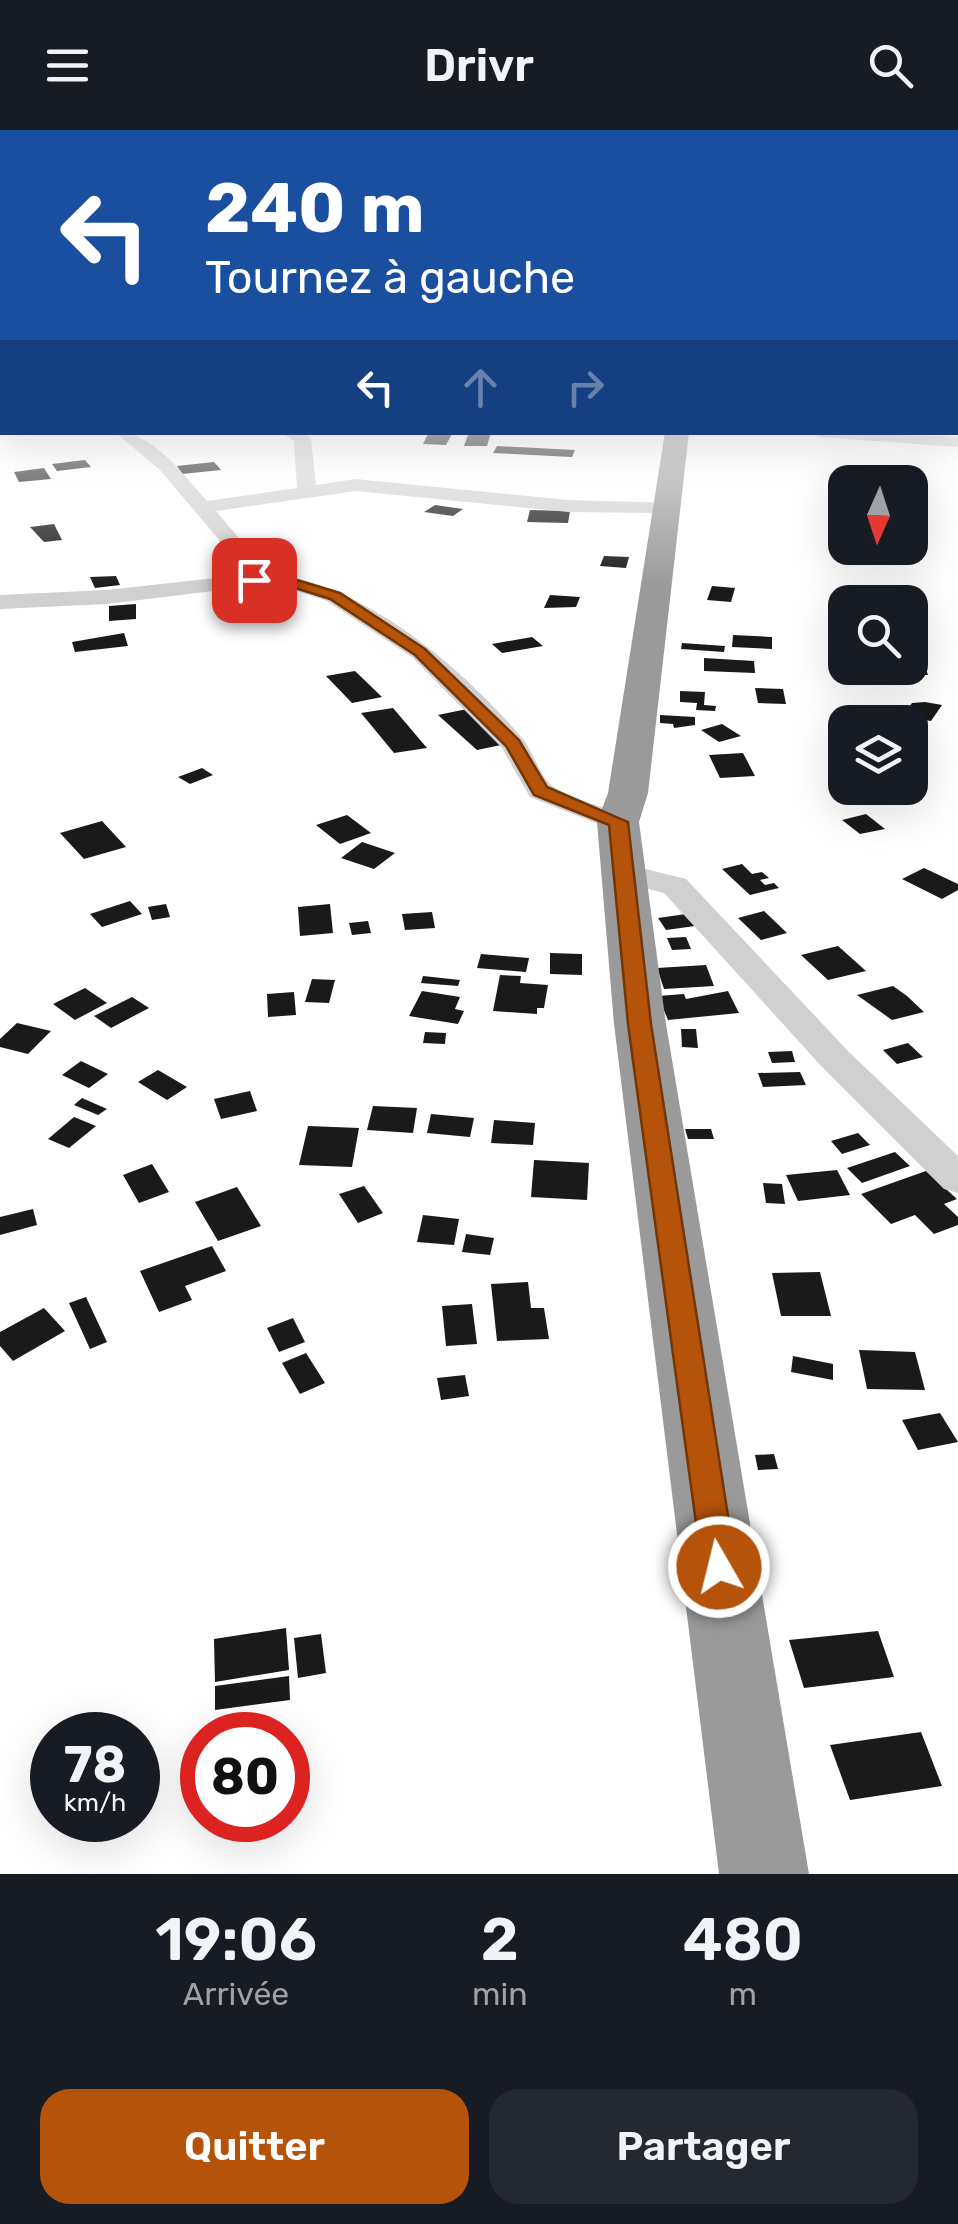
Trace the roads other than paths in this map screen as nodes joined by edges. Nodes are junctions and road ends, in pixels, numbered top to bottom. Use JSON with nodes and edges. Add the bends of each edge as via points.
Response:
{"nodes":[{"id":1,"x":128,"y":435,"type":"edge"},
{"id":2,"x":296,"y":435,"type":"edge"},
{"id":3,"x":677,"y":435,"type":"edge"},
{"id":4,"x":861,"y":435,"type":"edge"},
{"id":5,"x":958,"y":442,"type":"edge"},
{"id":6,"x":308,"y":492,"type":"junction"},
{"id":7,"x":667,"y":507,"type":"junction"},
{"id":8,"x":200,"y":508,"type":"junction"},
{"id":9,"x":254,"y":580,"type":"junction"},
{"id":10,"x":0,"y":602,"type":"edge"},
{"id":11,"x":622,"y":848,"type":"junction"},
{"id":12,"x":958,"y":1179,"type":"edge"},
{"id":13,"x":764,"y":1874,"type":"edge"}],
"edges":[{"from":1,"to":8,"type":"street","via":[[166,465]]},
{"from":2,"to":6,"type":"street","via":[[302,438]]},
{"from":3,"to":7,"type":"highway"},
{"from":4,"to":5,"type":"street"},
{"from":6,"to":7,"type":"street","via":[[356,485],[568,506]]},
{"from":6,"to":8,"type":"street"},
{"from":7,"to":11,"type":"highway"},
{"from":8,"to":9,"type":"street","via":[[248,560]]},
{"from":9,"to":10,"type":"street","via":[[107,598]]},
{"from":9,"to":11,"type":"street","via":[[287,581],[335,596],[420,652],[513,744],[540,791]]},
{"from":11,"to":12,"type":"street","via":[[675,886],[836,1060]]},
{"from":11,"to":13,"type":"highway","via":[[640,1024]]}]}
